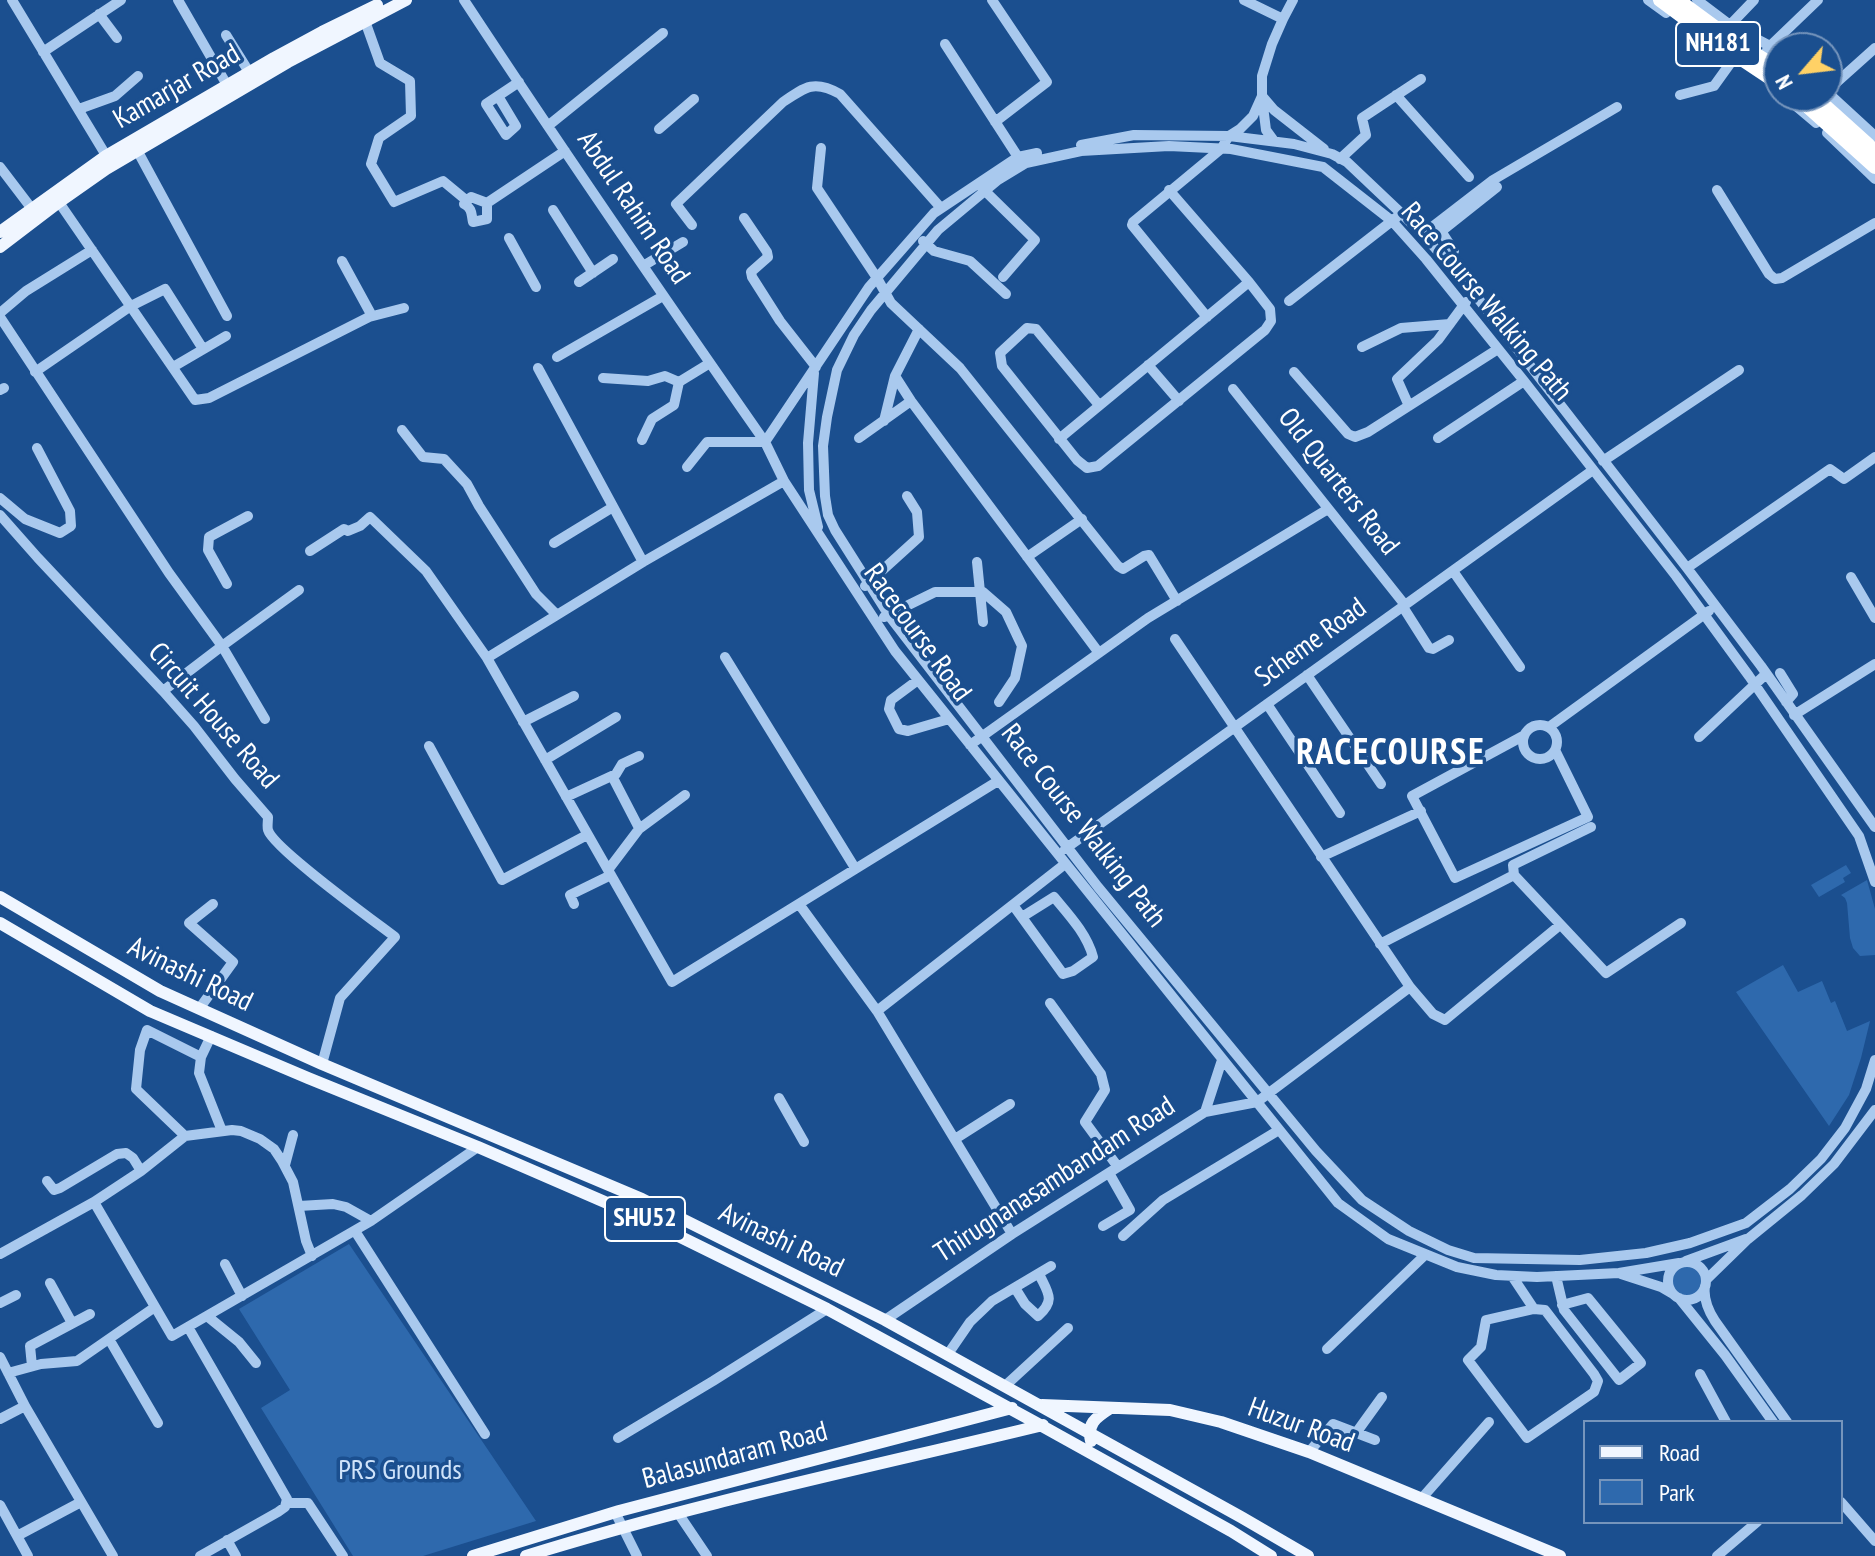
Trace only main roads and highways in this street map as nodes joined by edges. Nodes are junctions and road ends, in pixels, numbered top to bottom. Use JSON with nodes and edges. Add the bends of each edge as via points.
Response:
{"nodes":[{"id":1,"x":389,"y":0,"type":"edge"},
{"id":2,"x":406,"y":0,"type":"edge"},
{"id":3,"x":1660,"y":0,"type":"edge"},
{"id":4,"x":1678,"y":0,"type":"edge"},
{"id":5,"x":1763,"y":59,"type":"edge"},
{"id":6,"x":1763,"y":73,"type":"edge"},
{"id":7,"x":1814,"y":112,"type":"edge"},
{"id":8,"x":1832,"y":112,"type":"edge"},
{"id":9,"x":1875,"y":151,"type":"edge"},
{"id":10,"x":109,"y":160,"type":"junction"},
{"id":11,"x":1875,"y":167,"type":"edge"},
{"id":12,"x":55,"y":197,"type":"junction"},
{"id":13,"x":0,"y":232,"type":"edge"},
{"id":14,"x":0,"y":247,"type":"edge"},
{"id":15,"x":0,"y":897,"type":"edge"},
{"id":16,"x":0,"y":923,"type":"edge"},
{"id":17,"x":1038,"y":1405,"type":"junction"},
{"id":18,"x":1011,"y":1408,"type":"junction"},
{"id":19,"x":1109,"y":1409,"type":"junction"},
{"id":20,"x":1066,"y":1420,"type":"junction"},
{"id":21,"x":1042,"y":1426,"type":"junction"},
{"id":22,"x":1089,"y":1434,"type":"junction"},
{"id":23,"x":1100,"y":1458,"type":"junction"},
{"id":24,"x":562,"y":1551,"type":"edge"},
{"id":25,"x":473,"y":1556,"type":"edge"},
{"id":26,"x":526,"y":1556,"type":"edge"},
{"id":27,"x":1271,"y":1556,"type":"edge"},
{"id":28,"x":1308,"y":1556,"type":"edge"},
{"id":29,"x":1560,"y":1556,"type":"edge"}],
"edges":[{"from":1,"to":10,"type":"main road","name":"Kamarjar Road","via":[[249,72]]},
{"from":2,"to":10,"type":"main road","via":[[137,150]]},
{"from":3,"to":6,"type":"highway","number":"NH181","bridge":true},
{"from":4,"to":5,"type":"highway","number":"NH181","bridge":true},
{"from":7,"to":11,"type":"highway"},
{"from":8,"to":9,"type":"highway"},
{"from":10,"to":12,"type":"main road","name":"Kamarjar Road"},
{"from":12,"to":13,"type":"main road","name":"Kamarjar Road"},
{"from":12,"to":14,"type":"main road"},
{"from":15,"to":17,"type":"main road","name":"Avinashi Road","number":"SHU52","via":[[160,991],[642,1199],[885,1320]]},
{"from":16,"to":18,"type":"main road","name":"Avinashi Road","number":"SHU52","via":[[150,1011],[644,1219]]},
{"from":17,"to":18,"type":"main road","name":"Huzur Road"},
{"from":17,"to":19,"type":"main road","name":"Huzur Road"},
{"from":17,"to":20,"type":"main road","name":"Avinashi Road","number":"SHU52"},
{"from":18,"to":21,"type":"main road","name":"Avinashi Road","number":"SHU52"},
{"from":18,"to":25,"type":"main road","name":"Balasundaram Road","via":[[615,1512]]},
{"from":19,"to":22,"type":"main road","via":[[1094,1419]]},
{"from":19,"to":29,"type":"main road","name":"Huzur Road","via":[[1170,1410],[1221,1422],[1309,1452]]},
{"from":20,"to":21,"type":"main road","name":"Balasundaram Road"},
{"from":20,"to":22,"type":"main road","name":"Avinashi Road","number":"SHU52"},
{"from":21,"to":23,"type":"main road","name":"Avinashi Road","number":"SHU52"},
{"from":21,"to":24,"type":"main road","name":"Balasundaram Road","via":[[621,1527]]},
{"from":22,"to":23,"type":"main road"},
{"from":22,"to":28,"type":"main road","name":"Avinashi Road","number":"SHU52"},
{"from":23,"to":27,"type":"main road","name":"Avinashi Road","number":"SHU52"},
{"from":24,"to":26,"type":"main road","name":"Balasundaram Road"}]}
